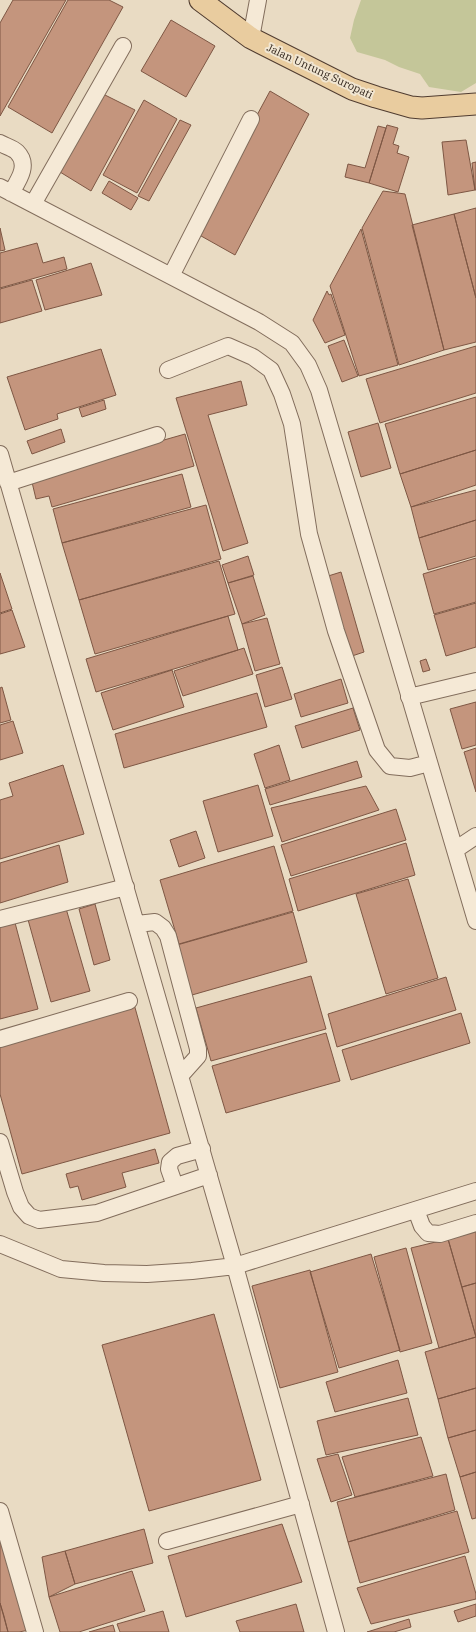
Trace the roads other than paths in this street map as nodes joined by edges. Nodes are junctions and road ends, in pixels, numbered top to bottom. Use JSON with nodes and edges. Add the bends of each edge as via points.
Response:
{"nodes":[{"id":1,"x":200,"y":0,"type":"edge"},
{"id":2,"x":258,"y":0,"type":"edge"},
{"id":3,"x":251,"y":38,"type":"junction"},
{"id":4,"x":123,"y":46,"type":"dead end"},
{"id":5,"x":476,"y":104,"type":"edge"},
{"id":6,"x":251,"y":119,"type":"dead end"},
{"id":7,"x":0,"y":143,"type":"edge"},
{"id":8,"x":6,"y":190,"type":"edge"},
{"id":9,"x":33,"y":204,"type":"junction"},
{"id":10,"x":171,"y":276,"type":"junction"},
{"id":11,"x":168,"y":370,"type":"dead end"},
{"id":12,"x":157,"y":435,"type":"dead end"},
{"id":13,"x":3,"y":469,"type":"edge"},
{"id":14,"x":476,"y":681,"type":"edge"},
{"id":15,"x":409,"y":697,"type":"junction"},
{"id":16,"x":429,"y":763,"type":"junction"},
{"id":17,"x":476,"y":836,"type":"edge"},
{"id":18,"x":455,"y":850,"type":"junction"},
{"id":19,"x":126,"y":887,"type":"junction"},
{"id":20,"x":0,"y":919,"type":"edge"},
{"id":21,"x":476,"y":921,"type":"edge"},
{"id":22,"x":137,"y":924,"type":"junction"},
{"id":23,"x":129,"y":1001,"type":"dead end"},
{"id":24,"x":0,"y":1038,"type":"edge"},
{"id":25,"x":181,"y":1076,"type":"junction"},
{"id":26,"x":0,"y":1142,"type":"edge"},
{"id":27,"x":202,"y":1149,"type":"junction"},
{"id":28,"x":209,"y":1175,"type":"junction"},
{"id":29,"x":175,"y":1186,"type":"junction"},
{"id":30,"x":476,"y":1191,"type":"edge"},
{"id":31,"x":416,"y":1210,"type":"junction"},
{"id":32,"x":476,"y":1223,"type":"edge"},
{"id":33,"x":0,"y":1244,"type":"edge"},
{"id":34,"x":236,"y":1266,"type":"junction"},
{"id":35,"x":301,"y":1504,"type":"junction"},
{"id":36,"x":0,"y":1511,"type":"edge"},
{"id":37,"x":167,"y":1541,"type":"dead end"},
{"id":38,"x":35,"y":1632,"type":"edge"},
{"id":39,"x":336,"y":1632,"type":"edge"}],
"edges":[{"from":1,"to":3,"type":"main road","name":"Jalan Untung Suropati"},
{"from":2,"to":3,"type":"lane"},
{"from":3,"to":5,"type":"main road","name":"Jalan Untung Suropati","via":[[352,89],[376,98],[422,108]]},
{"from":4,"to":9,"type":"lane"},
{"from":6,"to":10,"type":"lane"},
{"from":7,"to":8,"type":"lane","via":[[17,152],[23,162],[23,171]]},
{"from":8,"to":9,"type":"lane"},
{"from":9,"to":10,"type":"lane"},
{"from":10,"to":15,"type":"lane","via":[[259,322],[292,343],[308,365],[319,390]]},
{"from":11,"to":16,"type":"lane","via":[[228,346],[252,357],[271,370],[292,424],[309,534],[334,623],[377,750],[390,766],[410,768]]},
{"from":12,"to":13,"type":"lane"},
{"from":13,"to":19,"type":"lane"},
{"from":14,"to":15,"type":"lane"},
{"from":15,"to":16,"type":"lane"},
{"from":16,"to":18,"type":"lane"},
{"from":17,"to":18,"type":"lane"},
{"from":18,"to":21,"type":"lane"},
{"from":19,"to":20,"type":"lane"},
{"from":19,"to":22,"type":"lane"},
{"from":22,"to":25,"type":"lane"},
{"from":22,"to":25,"type":"lane","via":[[155,922],[168,936],[198,1049],[198,1056]]},
{"from":23,"to":24,"type":"lane"},
{"from":25,"to":27,"type":"lane"},
{"from":26,"to":29,"type":"lane","via":[[20,1207],[29,1216],[40,1220],[97,1213]]},
{"from":27,"to":28,"type":"lane"},
{"from":27,"to":29,"type":"lane","via":[[177,1156],[170,1162],[169,1168]]},
{"from":28,"to":29,"type":"lane"},
{"from":28,"to":34,"type":"lane"},
{"from":30,"to":31,"type":"lane"},
{"from":31,"to":32,"type":"lane","via":[[422,1226],[428,1233],[440,1234]]},
{"from":31,"to":34,"type":"lane"},
{"from":33,"to":34,"type":"lane","via":[[61,1269],[104,1274],[192,1272]]},
{"from":34,"to":35,"type":"lane"},
{"from":35,"to":37,"type":"lane"},
{"from":35,"to":39,"type":"lane"},
{"from":36,"to":38,"type":"lane"}]}
